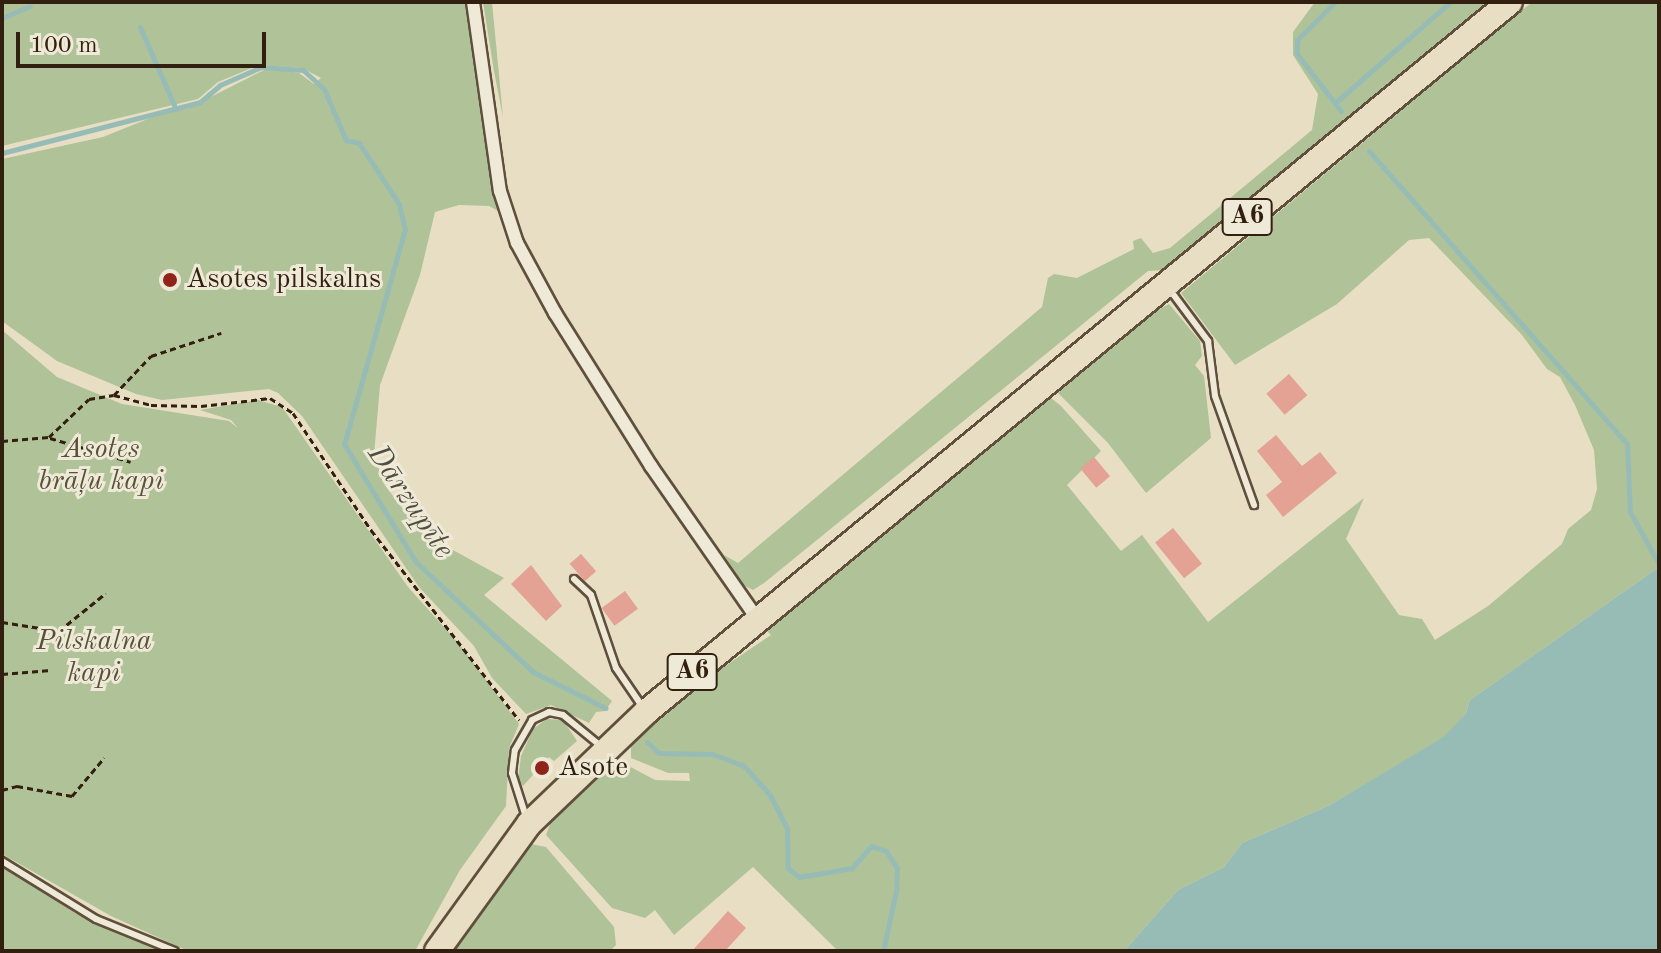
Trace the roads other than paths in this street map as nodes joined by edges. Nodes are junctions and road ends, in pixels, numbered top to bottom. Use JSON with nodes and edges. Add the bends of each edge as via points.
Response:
{"nodes":[{"id":1,"x":473,"y":2,"type":"edge"},
{"id":2,"x":1510,"y":2,"type":"edge"},
{"id":3,"x":1165,"y":284,"type":"junction"},
{"id":4,"x":1254,"y":505,"type":"dead end"},
{"id":5,"x":574,"y":579,"type":"dead end"},
{"id":6,"x":756,"y":617,"type":"junction"},
{"id":7,"x":646,"y":712,"type":"junction"},
{"id":8,"x":604,"y":749,"type":"junction"},
{"id":9,"x":529,"y":824,"type":"junction"},
{"id":10,"x":2,"y":861,"type":"edge"},
{"id":11,"x":175,"y":951,"type":"edge"},
{"id":12,"x":437,"y":951,"type":"edge"}],
"edges":[{"from":1,"to":6,"type":"street","via":[[500,191],[517,243],[643,453]]},
{"from":2,"to":3,"type":"highway","number":"A6"},
{"from":3,"to":4,"type":"lane","via":[[1208,341],[1215,396]]},
{"from":3,"to":6,"type":"highway","number":"A6"},
{"from":5,"to":7,"type":"lane","via":[[591,595],[616,668]]},
{"from":6,"to":7,"type":"highway","number":"A6"},
{"from":7,"to":8,"type":"highway","number":"A6"},
{"from":8,"to":9,"type":"highway","number":"A6"},
{"from":8,"to":9,"type":"lane","via":[[557,712],[541,714],[526,728],[512,773]]},
{"from":9,"to":12,"type":"highway","number":"A6"},
{"from":10,"to":11,"type":"lane","via":[[96,919]]}]}
